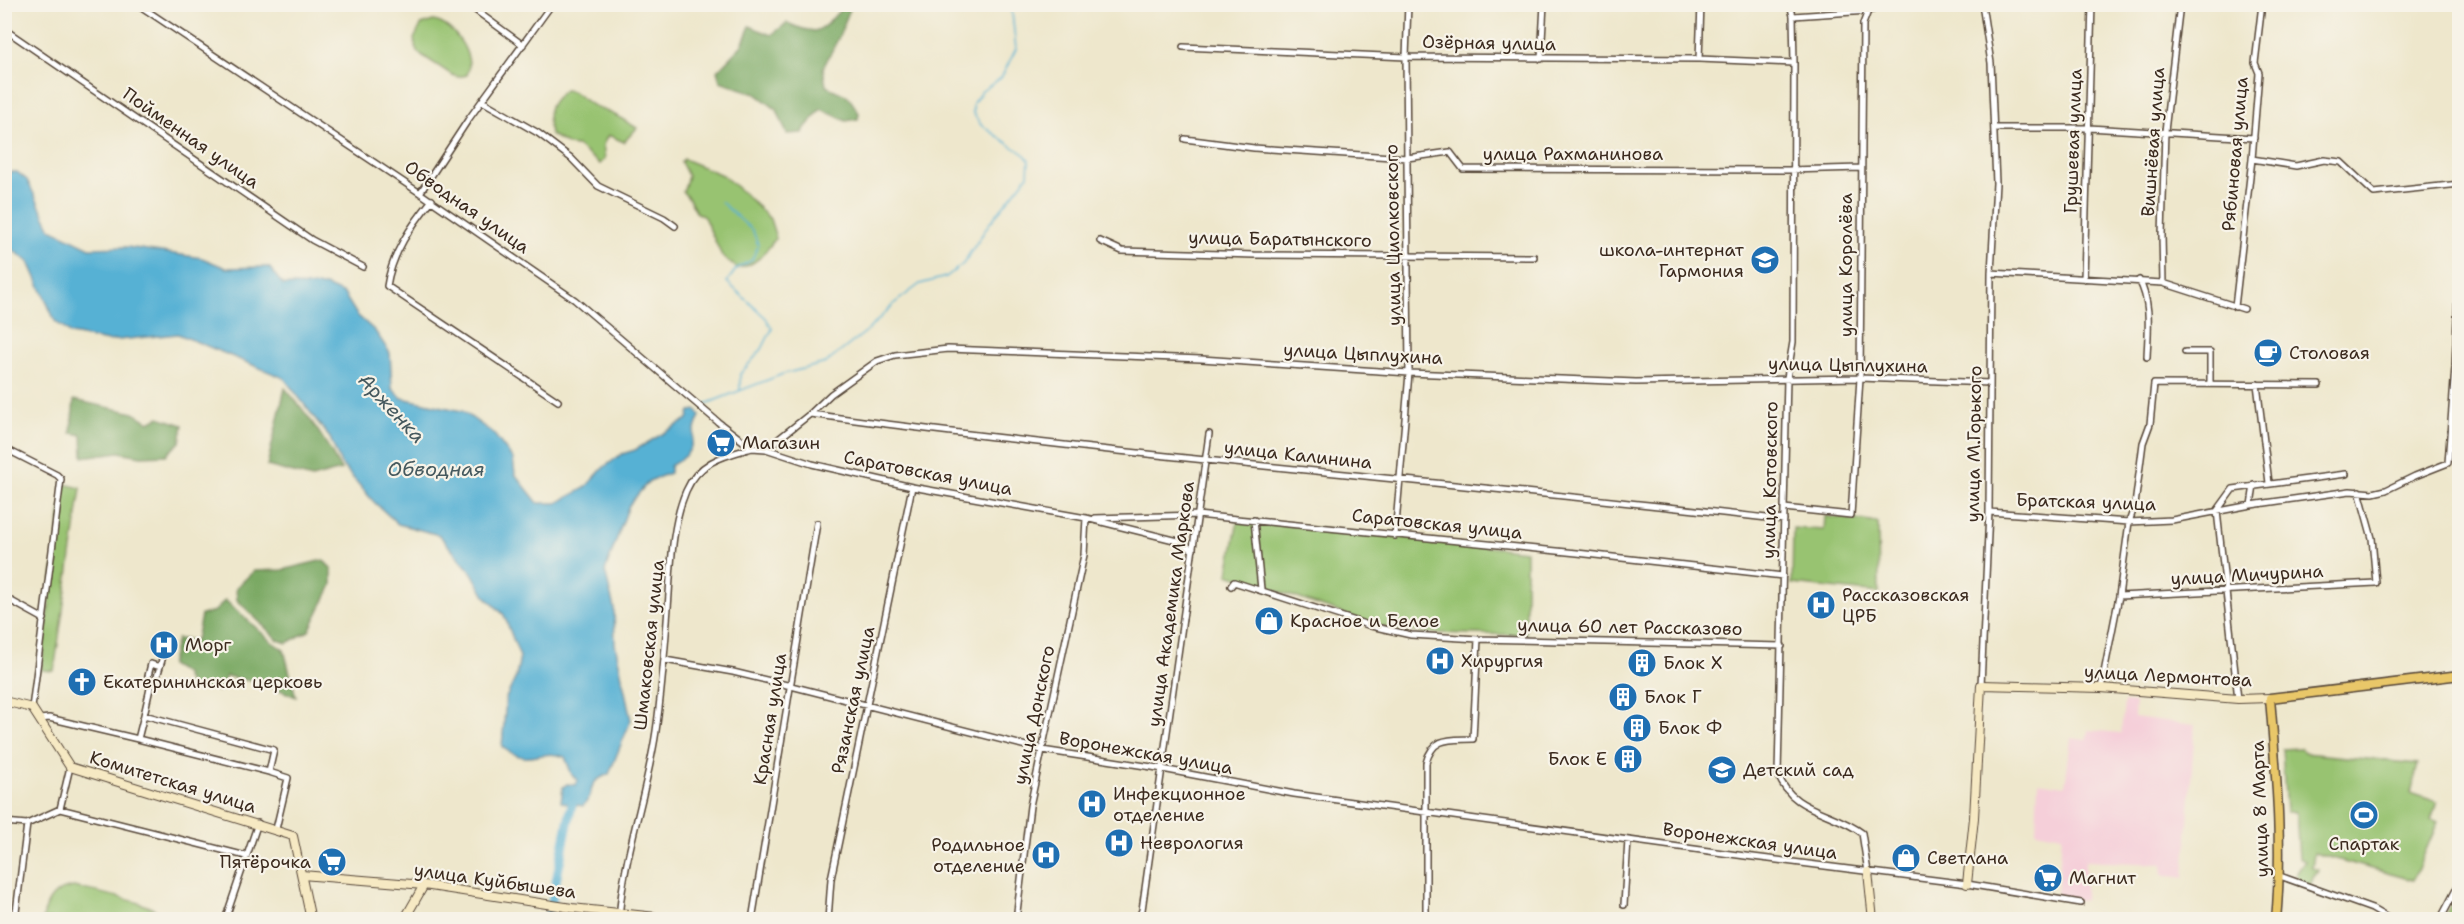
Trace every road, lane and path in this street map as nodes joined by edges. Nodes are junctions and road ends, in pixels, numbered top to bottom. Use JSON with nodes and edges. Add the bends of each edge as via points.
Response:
{"nodes":[{"id":1,"x":137,"y":4,"type":"edge"},
{"id":2,"x":467,"y":4,"type":"edge"},
{"id":3,"x":552,"y":4,"type":"edge"},
{"id":4,"x":1408,"y":4,"type":"edge"},
{"id":5,"x":1544,"y":4,"type":"edge"},
{"id":6,"x":1701,"y":4,"type":"edge"},
{"id":7,"x":1790,"y":4,"type":"edge"},
{"id":8,"x":1893,"y":4,"type":"edge"},
{"id":9,"x":1982,"y":4,"type":"edge"},
{"id":10,"x":2092,"y":4,"type":"edge"},
{"id":11,"x":2180,"y":4,"type":"edge"},
{"id":12,"x":2262,"y":4,"type":"edge"},
{"id":13,"x":1868,"y":11,"type":"junction"},
{"id":14,"x":1793,"y":16,"type":"junction"},
{"id":15,"x":4,"y":29,"type":"edge"},
{"id":16,"x":523,"y":45,"type":"junction"},
{"id":17,"x":1183,"y":47,"type":"dead end"},
{"id":18,"x":1406,"y":57,"type":"junction"},
{"id":19,"x":1541,"y":59,"type":"junction"},
{"id":20,"x":1699,"y":60,"type":"junction"},
{"id":21,"x":1794,"y":63,"type":"junction"},
{"id":22,"x":482,"y":101,"type":"junction"},
{"id":23,"x":1995,"y":128,"type":"junction"},
{"id":24,"x":2089,"y":128,"type":"junction"},
{"id":25,"x":2165,"y":130,"type":"junction"},
{"id":26,"x":2254,"y":138,"type":"junction"},
{"id":27,"x":1185,"y":139,"type":"dead end"},
{"id":28,"x":1407,"y":158,"type":"junction"},
{"id":29,"x":2252,"y":159,"type":"junction"},
{"id":30,"x":1861,"y":168,"type":"junction"},
{"id":31,"x":1794,"y":170,"type":"junction"},
{"id":32,"x":2460,"y":184,"type":"edge"},
{"id":33,"x":420,"y":193,"type":"junction"},
{"id":34,"x":432,"y":200,"type":"junction"},
{"id":35,"x":675,"y":226,"type":"dead end"},
{"id":36,"x":1100,"y":241,"type":"dead end"},
{"id":37,"x":2460,"y":244,"type":"edge"},
{"id":38,"x":1409,"y":256,"type":"junction"},
{"id":39,"x":1534,"y":257,"type":"dead end"},
{"id":40,"x":363,"y":267,"type":"dead end"},
{"id":41,"x":1991,"y":273,"type":"junction"},
{"id":42,"x":2084,"y":279,"type":"junction"},
{"id":43,"x":2139,"y":280,"type":"junction"},
{"id":44,"x":2163,"y":283,"type":"junction"},
{"id":45,"x":2235,"y":307,"type":"junction"},
{"id":46,"x":2244,"y":309,"type":"dead end"},
{"id":47,"x":2186,"y":352,"type":"dead end"},
{"id":48,"x":2147,"y":357,"type":"dead end"},
{"id":49,"x":1409,"y":373,"type":"junction"},
{"id":50,"x":1787,"y":378,"type":"junction"},
{"id":51,"x":1860,"y":378,"type":"junction"},
{"id":52,"x":1990,"y":383,"type":"junction"},
{"id":53,"x":2210,"y":384,"type":"junction"},
{"id":54,"x":2257,"y":384,"type":"junction"},
{"id":55,"x":2319,"y":385,"type":"dead end"},
{"id":56,"x":558,"y":401,"type":"dead end"},
{"id":57,"x":810,"y":414,"type":"junction"},
{"id":58,"x":1209,"y":434,"type":"dead end"},
{"id":59,"x":4,"y":448,"type":"edge"},
{"id":60,"x":752,"y":448,"type":"junction"},
{"id":61,"x":766,"y":449,"type":"junction"},
{"id":62,"x":1205,"y":461,"type":"junction"},
{"id":63,"x":2346,"y":474,"type":"dead end"},
{"id":64,"x":1401,"y":481,"type":"junction"},
{"id":65,"x":2269,"y":483,"type":"junction"},
{"id":66,"x":2254,"y":485,"type":"junction"},
{"id":67,"x":912,"y":487,"type":"junction"},
{"id":68,"x":2360,"y":491,"type":"junction"},
{"id":69,"x":2251,"y":505,"type":"junction"},
{"id":70,"x":1784,"y":508,"type":"junction"},
{"id":71,"x":2217,"y":511,"type":"junction"},
{"id":72,"x":1989,"y":512,"type":"junction"},
{"id":73,"x":1197,"y":515,"type":"junction"},
{"id":74,"x":1086,"y":518,"type":"junction"},
{"id":75,"x":1254,"y":520,"type":"junction"},
{"id":76,"x":1784,"y":520,"type":"junction"},
{"id":77,"x":2129,"y":522,"type":"junction"},
{"id":78,"x":817,"y":523,"type":"dead end"},
{"id":79,"x":1395,"y":536,"type":"junction"},
{"id":80,"x":1193,"y":550,"type":"junction"},
{"id":81,"x":1783,"y":576,"type":"junction"},
{"id":82,"x":1231,"y":586,"type":"dead end"},
{"id":83,"x":1261,"y":589,"type":"junction"},
{"id":84,"x":2228,"y":591,"type":"junction"},
{"id":85,"x":2119,"y":596,"type":"junction"},
{"id":86,"x":4,"y":597,"type":"edge"},
{"id":87,"x":44,"y":619,"type":"junction"},
{"id":88,"x":1478,"y":639,"type":"junction"},
{"id":89,"x":1782,"y":646,"type":"junction"},
{"id":90,"x":164,"y":653,"type":"dead end"},
{"id":91,"x":665,"y":660,"type":"junction"},
{"id":92,"x":2460,"y":675,"type":"edge"},
{"id":93,"x":1982,"y":685,"type":"junction"},
{"id":94,"x":791,"y":686,"type":"junction"},
{"id":95,"x":2101,"y":688,"type":"junction"},
{"id":96,"x":2270,"y":698,"type":"junction"},
{"id":97,"x":2238,"y":699,"type":"junction"},
{"id":98,"x":4,"y":701,"type":"edge"},
{"id":99,"x":867,"y":705,"type":"junction"},
{"id":100,"x":32,"y":708,"type":"junction"},
{"id":101,"x":144,"y":715,"type":"junction"},
{"id":102,"x":40,"y":718,"type":"junction"},
{"id":103,"x":138,"y":739,"type":"junction"},
{"id":104,"x":1042,"y":750,"type":"junction"},
{"id":105,"x":70,"y":767,"type":"junction"},
{"id":106,"x":1163,"y":770,"type":"junction"},
{"id":107,"x":269,"y":772,"type":"junction"},
{"id":108,"x":60,"y":809,"type":"junction"},
{"id":109,"x":1425,"y":812,"type":"junction"},
{"id":110,"x":4,"y":822,"type":"edge"},
{"id":111,"x":258,"y":823,"type":"junction"},
{"id":112,"x":27,"y":824,"type":"junction"},
{"id":113,"x":276,"y":829,"type":"junction"},
{"id":114,"x":1628,"y":840,"type":"junction"},
{"id":115,"x":246,"y":856,"type":"junction"},
{"id":116,"x":1868,"y":872,"type":"junction"},
{"id":117,"x":302,"y":875,"type":"junction"},
{"id":118,"x":2280,"y":876,"type":"junction"},
{"id":119,"x":2460,"y":882,"type":"edge"},
{"id":120,"x":1967,"y":884,"type":"junction"},
{"id":121,"x":424,"y":885,"type":"junction"},
{"id":122,"x":2081,"y":903,"type":"dead end"},
{"id":123,"x":1624,"y":905,"type":"dead end"},
{"id":124,"x":620,"y":916,"type":"edge"},
{"id":125,"x":15,"y":920,"type":"edge"},
{"id":126,"x":225,"y":920,"type":"edge"},
{"id":127,"x":311,"y":920,"type":"edge"},
{"id":128,"x":404,"y":920,"type":"edge"},
{"id":129,"x":684,"y":920,"type":"edge"},
{"id":130,"x":752,"y":920,"type":"edge"},
{"id":131,"x":828,"y":920,"type":"edge"},
{"id":132,"x":1016,"y":920,"type":"edge"},
{"id":133,"x":1138,"y":920,"type":"edge"},
{"id":134,"x":1426,"y":920,"type":"edge"},
{"id":135,"x":1873,"y":920,"type":"edge"},
{"id":136,"x":2276,"y":920,"type":"edge"},
{"id":137,"x":2391,"y":920,"type":"edge"},
{"id":138,"x":2440,"y":920,"type":"edge"}],
"edges":[{"from":1,"to":33,"type":"street","name":"Обводная улица"},
{"from":2,"to":16,"type":"street"},
{"from":3,"to":16,"type":"street"},
{"from":4,"to":18,"type":"street","name":"улица Циолковского"},
{"from":5,"to":19,"type":"street"},
{"from":6,"to":20,"type":"street"},
{"from":7,"to":14,"type":"street","name":"улица Котовского"},
{"from":8,"to":13,"type":"street"},
{"from":9,"to":23,"type":"street","name":"улица М.Горького"},
{"from":10,"to":24,"type":"street","name":"Грушевая улица"},
{"from":11,"to":25,"type":"street","name":"Вишнёвая улица"},
{"from":12,"to":26,"type":"street","name":"Рябиновая улица","via":[[2255,63],[2259,73]]},
{"from":13,"to":14,"type":"street"},
{"from":13,"to":30,"type":"street","name":"улица Королёва","via":[[1863,24]]},
{"from":14,"to":21,"type":"street","name":"улица Котовского"},
{"from":15,"to":40,"type":"street","name":"Пойменная улица","via":[[312,240]]},
{"from":16,"to":22,"type":"street"},
{"from":17,"to":18,"type":"street","name":"Озёрная улица"},
{"from":18,"to":19,"type":"street","name":"Озёрная улица"},
{"from":18,"to":28,"type":"street","name":"улица Циолковского"},
{"from":19,"to":20,"type":"street","name":"Озёрная улица"},
{"from":20,"to":21,"type":"street","name":"Озёрная улица"},
{"from":21,"to":31,"type":"street","name":"улица Котовского"},
{"from":22,"to":33,"type":"street"},
{"from":22,"to":35,"type":"street","via":[[538,133],[572,158],[598,186]]},
{"from":23,"to":24,"type":"street"},
{"from":23,"to":41,"type":"street","name":"улица М.Горького"},
{"from":24,"to":25,"type":"street"},
{"from":24,"to":42,"type":"street","name":"Грушевая улица"},
{"from":25,"to":26,"type":"street"},
{"from":25,"to":44,"type":"street","name":"Вишнёвая улица"},
{"from":26,"to":29,"type":"street","name":"Рябиновая улица"},
{"from":27,"to":28,"type":"street","name":"улица Рахманинова","via":[[1254,148]]},
{"from":28,"to":31,"type":"street","name":"улица Рахманинова","via":[[1450,152],[1463,169]]},
{"from":28,"to":38,"type":"street","name":"улица Циолковского"},
{"from":29,"to":32,"type":"street","via":[[2296,166],[2324,160],[2341,162],[2374,193]]},
{"from":29,"to":45,"type":"street","name":"Рябиновая улица"},
{"from":30,"to":31,"type":"street","name":"улица Рахманинова"},
{"from":30,"to":51,"type":"street","name":"улица Королёва"},
{"from":31,"to":50,"type":"street","name":"улица Котовского","via":[[1792,342]]},
{"from":33,"to":34,"type":"street","name":"Обводная улица"},
{"from":34,"to":56,"type":"street","via":[[413,223],[390,267],[387,286]]},
{"from":34,"to":60,"type":"street","name":"Обводная улица","via":[[576,300]]},
{"from":36,"to":38,"type":"street","name":"улица Баратынского","via":[[1122,251]]},
{"from":37,"to":68,"type":"street","name":"Братская улица","via":[[2448,463],[2386,490]]},
{"from":38,"to":39,"type":"street","name":"улица Баратынского"},
{"from":38,"to":49,"type":"street","name":"улица Циолковского"},
{"from":41,"to":42,"type":"street"},
{"from":41,"to":52,"type":"street","name":"улица М.Горького"},
{"from":42,"to":43,"type":"street"},
{"from":43,"to":44,"type":"street"},
{"from":43,"to":48,"type":"street","via":[[2149,311]]},
{"from":44,"to":45,"type":"street"},
{"from":45,"to":46,"type":"street"},
{"from":47,"to":53,"type":"street","via":[[2210,352]]},
{"from":49,"to":50,"type":"street","name":"улица Цыплухина","via":[[1636,382]]},
{"from":49,"to":57,"type":"street","name":"улица Цыплухина","via":[[1201,359],[948,349],[877,361]]},
{"from":49,"to":64,"type":"street","name":"улица Циолковского"},
{"from":50,"to":51,"type":"street","name":"улица Цыплухина"},
{"from":50,"to":70,"type":"street","name":"улица Котовского"},
{"from":51,"to":52,"type":"street","name":"улица Цыплухина"},
{"from":51,"to":70,"type":"street","name":"улица Королёва","via":[[1851,515]]},
{"from":52,"to":72,"type":"street","name":"улица М.Горького"},
{"from":53,"to":54,"type":"street"},
{"from":53,"to":77,"type":"street","via":[[2154,384],[2150,424]]},
{"from":54,"to":55,"type":"street"},
{"from":54,"to":65,"type":"street"},
{"from":57,"to":61,"type":"street","name":"улица Цыплухина"},
{"from":57,"to":62,"type":"street","name":"улица Калинина"},
{"from":58,"to":62,"type":"street","name":"улица Академика Маркова"},
{"from":59,"to":87,"type":"street","via":[[61,479]]},
{"from":60,"to":61,"type":"street"},
{"from":60,"to":91,"type":"street","name":"Шмаковская улица","via":[[714,459],[698,471],[686,490],[671,568]]},
{"from":61,"to":67,"type":"street","name":"Саратовская улица"},
{"from":62,"to":64,"type":"street","name":"улица Калинина"},
{"from":62,"to":73,"type":"street","name":"улица Академика Маркова"},
{"from":63,"to":65,"type":"street"},
{"from":64,"to":76,"type":"street","name":"улица Калинина"},
{"from":64,"to":79,"type":"street","name":"улица Циолковского"},
{"from":65,"to":66,"type":"street"},
{"from":66,"to":69,"type":"street"},
{"from":66,"to":71,"type":"street","via":[[2233,489]]},
{"from":67,"to":74,"type":"street","name":"Саратовская улица"},
{"from":67,"to":99,"type":"street","name":"Рязанская улица"},
{"from":68,"to":69,"type":"street","name":"Братская улица"},
{"from":68,"to":84,"type":"street","name":"улица Мичурина","via":[[2372,538],[2376,583]]},
{"from":69,"to":71,"type":"street","name":"Братская улица"},
{"from":70,"to":76,"type":"street","name":"улица Котовского"},
{"from":71,"to":77,"type":"street","name":"Братская улица","via":[[2172,520]]},
{"from":71,"to":84,"type":"street"},
{"from":72,"to":77,"type":"street","name":"Братская улица"},
{"from":72,"to":93,"type":"street","name":"улица М.Горького"},
{"from":73,"to":74,"type":"street","name":"Саратовская улица"},
{"from":73,"to":75,"type":"street","name":"Саратовская улица"},
{"from":73,"to":80,"type":"street","name":"улица Академика Маркова"},
{"from":74,"to":80,"type":"street","name":"Саратовская улица","via":[[1178,541]]},
{"from":74,"to":104,"type":"street","name":"улица Донского","via":[[1084,555]]},
{"from":75,"to":79,"type":"street","name":"Саратовская улица"},
{"from":75,"to":83,"type":"street"},
{"from":76,"to":81,"type":"street","name":"улица Котовского"},
{"from":77,"to":85,"type":"street"},
{"from":78,"to":94,"type":"street","name":"Красная улица"},
{"from":79,"to":81,"type":"street","name":"Саратовская улица"},
{"from":80,"to":106,"type":"street","name":"улица Академика Маркова"},
{"from":81,"to":89,"type":"street","name":"улица Котовского"},
{"from":82,"to":83,"type":"street","name":"улица 60 лет Рассказово","via":[[1234,582]]},
{"from":83,"to":88,"type":"street","name":"улица 60 лет Рассказово","via":[[1388,631]]},
{"from":84,"to":85,"type":"street","name":"улица Мичурина"},
{"from":84,"to":97,"type":"street"},
{"from":85,"to":95,"type":"street"},
{"from":86,"to":87,"type":"street"},
{"from":87,"to":100,"type":"street"},
{"from":88,"to":89,"type":"street","name":"улица 60 лет Рассказово"},
{"from":88,"to":109,"type":"street","via":[[1473,739],[1442,741],[1430,750],[1426,762]]},
{"from":89,"to":116,"type":"street","name":"улица Котовского","via":[[1777,762],[1781,783],[1802,804],[1862,833]]},
{"from":90,"to":101,"type":"street"},
{"from":91,"to":94,"type":"street","name":"Воронежская улица"},
{"from":91,"to":124,"type":"street","name":"Шмаковская улица","via":[[656,733]]},
{"from":92,"to":96,"type":"main road","name":"улица Лермонтова"},
{"from":93,"to":95,"type":"street","name":"улица Лермонтова"},
{"from":93,"to":120,"type":"street","name":"улица М.Горького"},
{"from":94,"to":99,"type":"street","name":"Воронежская улица"},
{"from":94,"to":130,"type":"street","name":"Красная улица"},
{"from":95,"to":97,"type":"street","name":"улица Лермонтова"},
{"from":96,"to":97,"type":"street","name":"улица Лермонтова"},
{"from":96,"to":118,"type":"main road","name":"улица 8 Марта"},
{"from":98,"to":100,"type":"street"},
{"from":99,"to":104,"type":"street","name":"Воронежская улица"},
{"from":99,"to":131,"type":"street","name":"Рязанская улица","via":[[831,879]]},
{"from":100,"to":102,"type":"street","name":"Комитетская улица"},
{"from":101,"to":103,"type":"street"},
{"from":101,"to":107,"type":"street","via":[[274,750]]},
{"from":102,"to":103,"type":"street"},
{"from":102,"to":105,"type":"street","name":"Комитетская улица"},
{"from":103,"to":107,"type":"street"},
{"from":104,"to":106,"type":"street","name":"Воронежская улица"},
{"from":104,"to":132,"type":"street","name":"улица Донского","via":[[1030,806]]},
{"from":105,"to":108,"type":"street"},
{"from":105,"to":111,"type":"street","name":"Комитетская улица"},
{"from":106,"to":109,"type":"street","name":"Воронежская улица"},
{"from":106,"to":133,"type":"street","name":"улица Академика Маркова"},
{"from":107,"to":113,"type":"street","via":[[288,778]]},
{"from":108,"to":112,"type":"street"},
{"from":108,"to":115,"type":"street"},
{"from":109,"to":114,"type":"street","name":"Воронежская улица"},
{"from":109,"to":134,"type":"street"},
{"from":110,"to":112,"type":"street"},
{"from":111,"to":113,"type":"street","name":"Комитетская улица"},
{"from":111,"to":115,"type":"street"},
{"from":112,"to":125,"type":"street"},
{"from":113,"to":117,"type":"street","name":"Комитетская улица","via":[[293,836]]},
{"from":114,"to":116,"type":"street","name":"Воронежская улица"},
{"from":114,"to":123,"type":"street"},
{"from":115,"to":126,"type":"street"},
{"from":116,"to":120,"type":"street","name":"Воронежская улица"},
{"from":116,"to":135,"type":"street"},
{"from":117,"to":121,"type":"street","name":"улица Куйбышева"},
{"from":117,"to":127,"type":"street"},
{"from":118,"to":136,"type":"main road","name":"улица 8 Марта"},
{"from":118,"to":137,"type":"street","via":[[2372,909]]},
{"from":119,"to":138,"type":"street"},
{"from":120,"to":122,"type":"street","name":"Воронежская улица"},
{"from":121,"to":124,"type":"street","name":"улица Куйбышева"},
{"from":121,"to":128,"type":"street"},
{"from":124,"to":129,"type":"street","name":"улица Куйбышева"}]}
